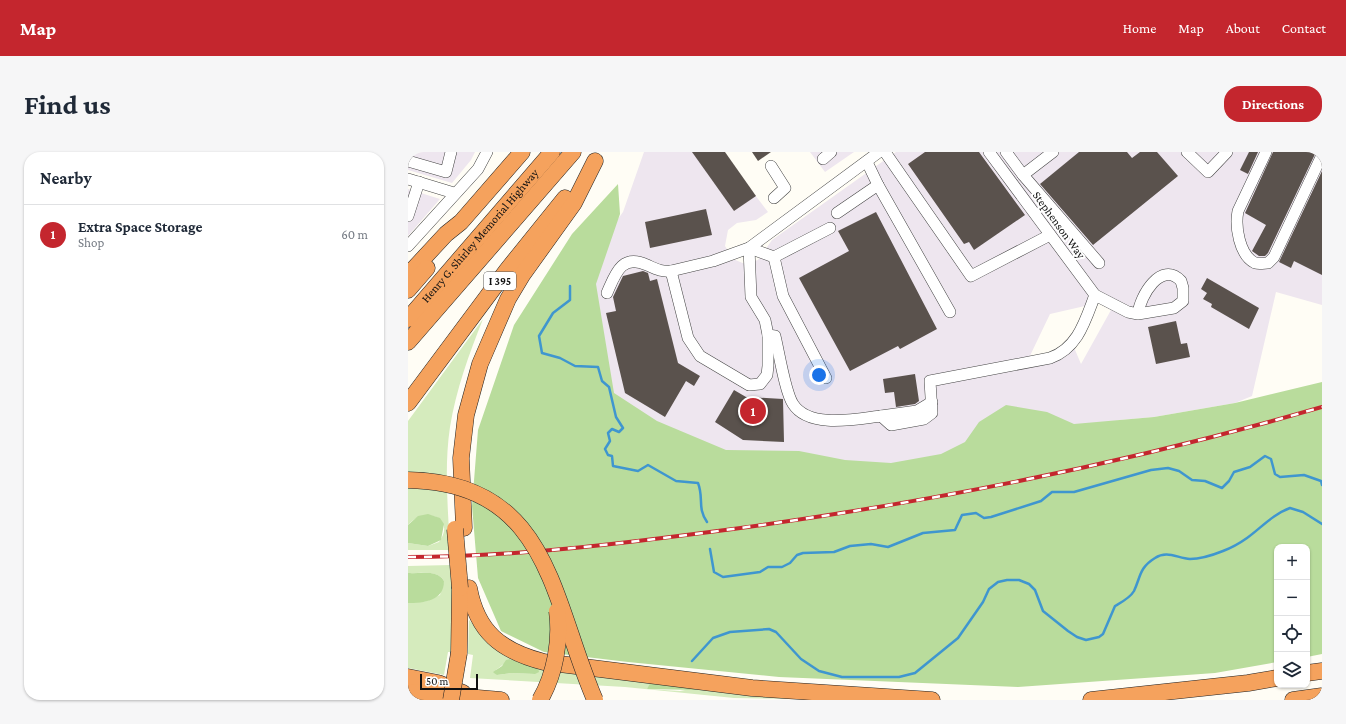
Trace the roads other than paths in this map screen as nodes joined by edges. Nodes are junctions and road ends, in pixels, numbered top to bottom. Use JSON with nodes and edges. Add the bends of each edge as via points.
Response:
{"nodes":[{"id":1,"x":451,"y":152,"type":"edge"},
{"id":2,"x":487,"y":152,"type":"edge"},
{"id":3,"x":522,"y":152,"type":"edge"},
{"id":4,"x":552,"y":152,"type":"edge"},
{"id":5,"x":574,"y":152,"type":"edge"},
{"id":6,"x":878,"y":152,"type":"edge"},
{"id":7,"x":885,"y":152,"type":"edge"},
{"id":8,"x":989,"y":152,"type":"edge"},
{"id":9,"x":1006,"y":152,"type":"edge"},
{"id":10,"x":1053,"y":152,"type":"edge"},
{"id":11,"x":1187,"y":152,"type":"edge"},
{"id":12,"x":1227,"y":152,"type":"edge"},
{"id":13,"x":1266,"y":152,"type":"edge"},
{"id":14,"x":1322,"y":155,"type":"edge"},
{"id":15,"x":598,"y":157,"type":"edge"},
{"id":16,"x":408,"y":161,"type":"edge"},
{"id":17,"x":867,"y":162,"type":"junction"},
{"id":18,"x":771,"y":166,"type":"dead end"},
{"id":19,"x":1023,"y":175,"type":"junction"},
{"id":20,"x":413,"y":180,"type":"edge"},
{"id":21,"x":878,"y":185,"type":"junction"},
{"id":22,"x":454,"y":193,"type":"junction"},
{"id":23,"x":774,"y":198,"type":"dead end"},
{"id":24,"x":837,"y":213,"type":"dead end"},
{"id":25,"x":408,"y":216,"type":"edge"},
{"id":26,"x":461,"y":222,"type":"junction"},
{"id":27,"x":830,"y":228,"type":"dead end"},
{"id":28,"x":1050,"y":235,"type":"junction"},
{"id":29,"x":408,"y":246,"type":"edge"},
{"id":30,"x":749,"y":248,"type":"junction"},
{"id":31,"x":774,"y":257,"type":"junction"},
{"id":32,"x":1099,"y":263,"type":"dead end"},
{"id":33,"x":671,"y":271,"type":"junction"},
{"id":34,"x":408,"y":275,"type":"edge"},
{"id":35,"x":408,"y":290,"type":"edge"},
{"id":36,"x":607,"y":294,"type":"dead end"},
{"id":37,"x":1095,"y":295,"type":"junction"},
{"id":38,"x":439,"y":307,"type":"junction"},
{"id":39,"x":950,"y":312,"type":"dead end"},
{"id":40,"x":1138,"y":314,"type":"dead end"},
{"id":41,"x":408,"y":319,"type":"edge"},
{"id":42,"x":768,"y":335,"type":"junction"},
{"id":43,"x":408,"y":342,"type":"edge"},
{"id":44,"x":408,"y":349,"type":"edge"},
{"id":45,"x":826,"y":378,"type":"dead end"},
{"id":46,"x":408,"y":403,"type":"edge"},
{"id":47,"x":408,"y":480,"type":"edge"},
{"id":48,"x":554,"y":584,"type":"junction"},
{"id":49,"x":464,"y":588,"type":"junction"},
{"id":50,"x":1322,"y":671,"type":"edge"},
{"id":51,"x":1310,"y":673,"type":"edge"},
{"id":52,"x":408,"y":677,"type":"edge"},
{"id":53,"x":1274,"y":679,"type":"edge"},
{"id":54,"x":408,"y":692,"type":"edge"},
{"id":55,"x":1322,"y":696,"type":"edge"},
{"id":56,"x":475,"y":698,"type":"junction"},
{"id":57,"x":450,"y":700,"type":"edge"},
{"id":58,"x":501,"y":700,"type":"edge"},
{"id":59,"x":540,"y":700,"type":"edge"},
{"id":60,"x":595,"y":700,"type":"edge"},
{"id":61,"x":932,"y":700,"type":"edge"},
{"id":62,"x":1091,"y":700,"type":"edge"},
{"id":63,"x":1293,"y":700,"type":"edge"}],
"edges":[{"from":1,"to":16,"type":"street","via":[[446,172]]},
{"from":2,"to":22,"type":"street","via":[[478,169]]},
{"from":3,"to":26,"type":"highway"},
{"from":4,"to":41,"type":"highway","name":"Henry G. Shirley Memorial Highway"},
{"from":5,"to":38,"type":"highway"},
{"from":6,"to":17,"type":"street"},
{"from":7,"to":28,"type":"street","via":[[971,276]]},
{"from":8,"to":28,"type":"street","name":"Stephenson Way"},
{"from":9,"to":19,"type":"street"},
{"from":10,"to":19,"type":"street"},
{"from":11,"to":12,"type":"street","via":[[1208,172]]},
{"from":13,"to":14,"type":"street","via":[[1238,211],[1236,221],[1244,253],[1256,263],[1268,263],[1274,257]]},
{"from":15,"to":46,"type":"highway","number":"I 395","via":[[507,270]]},
{"from":15,"to":49,"type":"highway","via":[[574,203],[523,274],[502,312],[480,364],[466,415],[461,458],[460,528]]},
{"from":17,"to":21,"type":"street"},
{"from":17,"to":30,"type":"street"},
{"from":18,"to":23,"type":"street","via":[[786,188]]},
{"from":19,"to":32,"type":"street"},
{"from":20,"to":22,"type":"street"},
{"from":20,"to":25,"type":"street"},
{"from":21,"to":24,"type":"street"},
{"from":21,"to":39,"type":"street"},
{"from":22,"to":29,"type":"street"},
{"from":26,"to":34,"type":"highway","via":[[446,234]]},
{"from":26,"to":35,"type":"highway","via":[[451,240]]},
{"from":27,"to":31,"type":"street"},
{"from":28,"to":37,"type":"street","name":"Stephenson Way"},
{"from":30,"to":31,"type":"street"},
{"from":30,"to":33,"type":"street","via":[[712,261]]},
{"from":30,"to":42,"type":"street","via":[[751,297],[765,320]]},
{"from":31,"to":45,"type":"street","via":[[784,296]]},
{"from":33,"to":36,"type":"street","via":[[662,272],[631,262],[620,267]]},
{"from":33,"to":42,"type":"street","via":[[688,338],[700,356],[749,385],[760,384],[767,375]]},
{"from":37,"to":40,"type":"street","name":"Stephenson Way","via":[[1114,306]]},
{"from":37,"to":42,"type":"street","via":[[1077,338],[1061,353],[1050,358],[930,381],[932,413],[924,419],[891,425],[881,416],[824,420],[813,419],[801,412],[790,397],[775,336]]},
{"from":38,"to":43,"type":"highway"},
{"from":38,"to":44,"type":"highway"},
{"from":47,"to":48,"type":"highway","bridge":true,"via":[[449,484],[489,500],[530,538]]},
{"from":48,"to":59,"type":"highway","bridge":true,"via":[[559,629],[556,655],[551,676]]},
{"from":48,"to":60,"type":"highway","bridge":true},
{"from":49,"to":57,"type":"highway","bridge":true,"via":[[459,653]]},
{"from":49,"to":61,"type":"highway","via":[[486,631],[512,651],[539,660],[752,688]]},
{"from":50,"to":51,"type":"highway"},
{"from":52,"to":56,"type":"highway","via":[[438,683]]},
{"from":53,"to":62,"type":"highway"},
{"from":54,"to":56,"type":"highway"},
{"from":55,"to":63,"type":"highway"},
{"from":56,"to":58,"type":"highway"}]}
